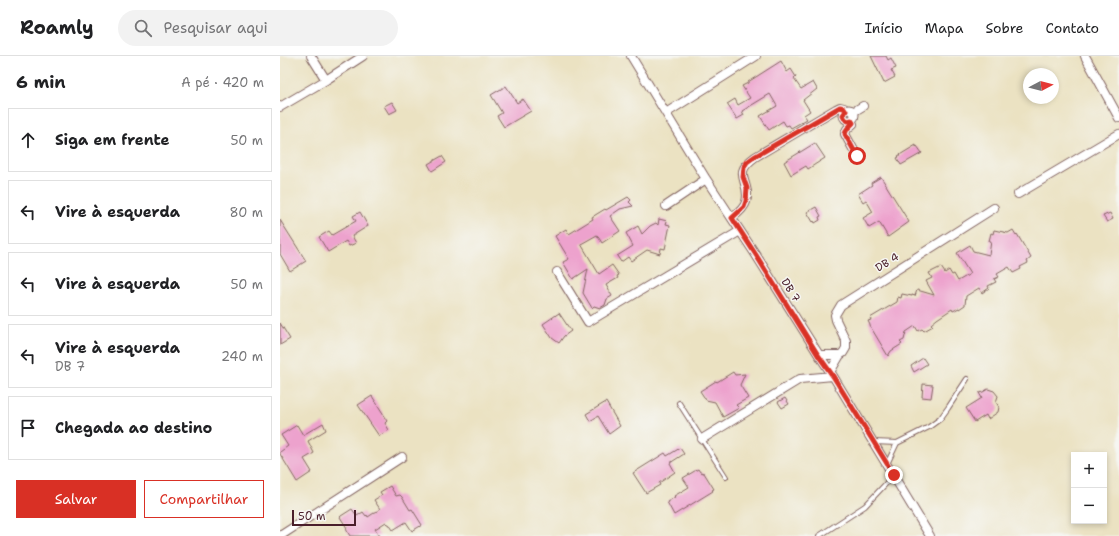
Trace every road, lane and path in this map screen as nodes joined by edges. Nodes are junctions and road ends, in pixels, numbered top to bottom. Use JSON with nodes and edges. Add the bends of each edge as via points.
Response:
{"nodes":[{"id":1,"x":311,"y":56,"type":"edge"},
{"id":2,"x":363,"y":56,"type":"edge"},
{"id":3,"x":631,"y":56,"type":"edge"},
{"id":4,"x":756,"y":56,"type":"edge"},
{"id":5,"x":1086,"y":56,"type":"edge"},
{"id":6,"x":326,"y":80,"type":"junction"},
{"id":7,"x":863,"y":106,"type":"dead end"},
{"id":8,"x":280,"y":107,"type":"edge"},
{"id":9,"x":666,"y":113,"type":"junction"},
{"id":10,"x":850,"y":114,"type":"junction"},
{"id":11,"x":1119,"y":118,"type":"edge"},
{"id":12,"x":1119,"y":134,"type":"edge"},
{"id":13,"x":857,"y":156,"type":"dead end"},
{"id":14,"x":706,"y":179,"type":"junction"},
{"id":15,"x":1018,"y":194,"type":"dead end"},
{"id":16,"x":666,"y":206,"type":"dead end"},
{"id":17,"x":994,"y":208,"type":"dead end"},
{"id":18,"x":732,"y":218,"type":"junction"},
{"id":19,"x":740,"y":231,"type":"junction"},
{"id":20,"x":557,"y":272,"type":"dead end"},
{"id":21,"x":818,"y":355,"type":"junction"},
{"id":22,"x":840,"y":355,"type":"junction"},
{"id":23,"x":831,"y":374,"type":"junction"},
{"id":24,"x":967,"y":379,"type":"dead end"},
{"id":25,"x":679,"y":403,"type":"dead end"},
{"id":26,"x":702,"y":439,"type":"junction"},
{"id":27,"x":874,"y":442,"type":"junction"},
{"id":28,"x":897,"y":443,"type":"junction"},
{"id":29,"x":402,"y":457,"type":"dead end"},
{"id":30,"x":887,"y":464,"type":"junction"},
{"id":31,"x":894,"y":475,"type":"junction"},
{"id":32,"x":726,"y":477,"type":"dead end"},
{"id":33,"x":280,"y":536,"type":"edge"},
{"id":34,"x":819,"y":536,"type":"edge"},
{"id":35,"x":930,"y":536,"type":"edge"}],
"edges":[{"from":1,"to":6,"type":"street"},
{"from":2,"to":6,"type":"street"},
{"from":3,"to":9,"type":"street","name":"DB 7"},
{"from":4,"to":9,"type":"street"},
{"from":5,"to":11,"type":"street"},
{"from":6,"to":8,"type":"street"},
{"from":7,"to":10,"type":"street"},
{"from":9,"to":14,"type":"street","name":"DB 7"},
{"from":10,"to":13,"type":"street","via":[[853,124],[845,134]]},
{"from":10,"to":18,"type":"street","via":[[840,107],[747,162],[743,177],[747,188],[746,201],[744,207]]},
{"from":12,"to":15,"type":"street"},
{"from":14,"to":16,"type":"street"},
{"from":14,"to":18,"type":"street","name":"DB 7"},
{"from":17,"to":22,"type":"street","name":"DB 4","via":[[841,305],[835,315],[846,341],[846,348]]},
{"from":18,"to":19,"type":"street","name":"DB 7"},
{"from":19,"to":20,"type":"street","via":[[588,322]]},
{"from":19,"to":21,"type":"street","name":"DB 7"},
{"from":21,"to":22,"type":"street"},
{"from":21,"to":23,"type":"street","name":"DB 7"},
{"from":22,"to":23,"type":"street","name":"DB 4"},
{"from":23,"to":26,"type":"street","via":[[800,379]]},
{"from":23,"to":27,"type":"street","name":"DB 7"},
{"from":24,"to":28,"type":"lane","via":[[940,419]]},
{"from":25,"to":26,"type":"lane"},
{"from":26,"to":32,"type":"lane"},
{"from":27,"to":28,"type":"lane"},
{"from":27,"to":30,"type":"street","name":"DB 7"},
{"from":28,"to":30,"type":"lane"},
{"from":29,"to":33,"type":"street"},
{"from":30,"to":31,"type":"street","name":"DB 7"},
{"from":31,"to":34,"type":"lane","via":[[865,506]]},
{"from":31,"to":35,"type":"street","name":"DB 7"}]}
